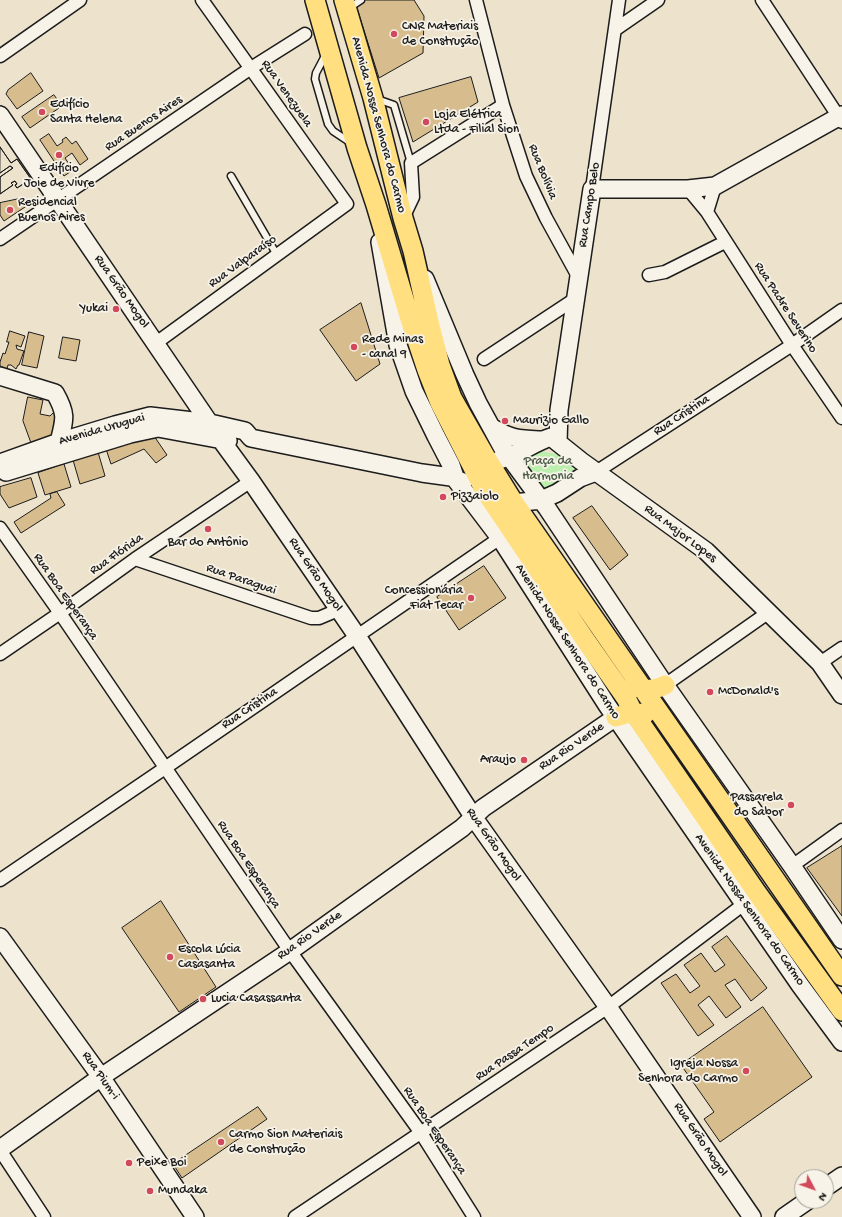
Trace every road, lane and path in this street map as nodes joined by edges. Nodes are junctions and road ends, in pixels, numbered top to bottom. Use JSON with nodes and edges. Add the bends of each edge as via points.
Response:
{"nodes":[{"id":1,"x":80,"y":0,"type":"edge"},
{"id":2,"x":202,"y":0,"type":"edge"},
{"id":3,"x":315,"y":0,"type":"edge"},
{"id":4,"x":476,"y":0,"type":"edge"},
{"id":5,"x":619,"y":0,"type":"edge"},
{"id":6,"x":658,"y":0,"type":"edge"},
{"id":7,"x":762,"y":0,"type":"edge"},
{"id":8,"x":350,"y":3,"type":"edge"},
{"id":9,"x":616,"y":29,"type":"junction"},
{"id":10,"x":305,"y":34,"type":"dead end"},
{"id":11,"x":0,"y":56,"type":"edge"},
{"id":12,"x":251,"y":68,"type":"junction"},
{"id":13,"x":373,"y":98,"type":"junction"},
{"id":14,"x":503,"y":105,"type":"junction"},
{"id":15,"x":0,"y":114,"type":"edge"},
{"id":16,"x":841,"y":118,"type":"edge"},
{"id":17,"x":411,"y":163,"type":"junction"},
{"id":18,"x":231,"y":176,"type":"dead end"},
{"id":19,"x":715,"y":186,"type":"junction"},
{"id":20,"x":592,"y":189,"type":"junction"},
{"id":21,"x":688,"y":189,"type":"junction"},
{"id":22,"x":58,"y":200,"type":"junction"},
{"id":23,"x":347,"y":204,"type":"joint"},
{"id":24,"x":376,"y":205,"type":"junction"},
{"id":25,"x":707,"y":212,"type":"junction"},
{"id":26,"x":403,"y":218,"type":"junction"},
{"id":27,"x":0,"y":239,"type":"edge"},
{"id":28,"x":725,"y":242,"type":"junction"},
{"id":29,"x":413,"y":251,"type":"junction"},
{"id":30,"x":277,"y":255,"type":"junction"},
{"id":31,"x":648,"y":276,"type":"dead end"},
{"id":32,"x":578,"y":278,"type":"junction"},
{"id":33,"x":575,"y":299,"type":"junction"},
{"id":34,"x":842,"y":310,"type":"edge"},
{"id":35,"x":156,"y":343,"type":"junction"},
{"id":36,"x":792,"y":345,"type":"junction"},
{"id":37,"x":484,"y":359,"type":"dead end"},
{"id":38,"x":0,"y":376,"type":"edge"},
{"id":39,"x":842,"y":418,"type":"edge"},
{"id":40,"x":64,"y":421,"type":"junction"},
{"id":41,"x":210,"y":423,"type":"junction"},
{"id":42,"x":491,"y":427,"type":"junction"},
{"id":43,"x":81,"y":435,"type":"junction"},
{"id":44,"x":221,"y":440,"type":"junction"},
{"id":45,"x":550,"y":440,"type":"junction"},
{"id":46,"x":247,"y":441,"type":"junction"},
{"id":47,"x":59,"y":442,"type":"junction"},
{"id":48,"x":97,"y":443,"type":"junction"},
{"id":49,"x":446,"y":456,"type":"junction"},
{"id":50,"x":510,"y":457,"type":"junction"},
{"id":51,"x":581,"y":461,"type":"junction"},
{"id":52,"x":0,"y":463,"type":"edge"},
{"id":53,"x":482,"y":466,"type":"junction"},
{"id":54,"x":596,"y":472,"type":"junction"},
{"id":55,"x":422,"y":473,"type":"junction"},
{"id":56,"x":0,"y":474,"type":"edge"},
{"id":57,"x":247,"y":475,"type":"junction"},
{"id":58,"x":580,"y":478,"type":"junction"},
{"id":59,"x":456,"y":480,"type":"junction"},
{"id":60,"x":485,"y":491,"type":"junction"},
{"id":61,"x":541,"y":500,"type":"junction"},
{"id":62,"x":514,"y":503,"type":"junction"},
{"id":63,"x":0,"y":528,"type":"edge"},
{"id":64,"x":500,"y":538,"type":"junction"},
{"id":65,"x":135,"y":559,"type":"junction"},
{"id":66,"x":338,"y":610,"type":"junction"},
{"id":67,"x":769,"y":612,"type":"junction"},
{"id":68,"x":60,"y":613,"type":"junction"},
{"id":69,"x":357,"y":636,"type":"junction"},
{"id":70,"x":584,"y":638,"type":"junction"},
{"id":71,"x":842,"y":648,"type":"edge"},
{"id":72,"x":0,"y":654,"type":"edge"},
{"id":73,"x":820,"y":663,"type":"junction"},
{"id":74,"x":665,"y":685,"type":"junction"},
{"id":75,"x":642,"y":689,"type":"junction"},
{"id":76,"x":842,"y":695,"type":"edge"},
{"id":77,"x":624,"y":714,"type":"junction"},
{"id":78,"x":691,"y":760,"type":"junction"},
{"id":79,"x":165,"y":768,"type":"junction"},
{"id":80,"x":474,"y":818,"type":"junction"},
{"id":81,"x":842,"y":830,"type":"edge"},
{"id":82,"x":792,"y":866,"type":"junction"},
{"id":83,"x":0,"y":880,"type":"edge"},
{"id":84,"x":744,"y":904,"type":"junction"},
{"id":85,"x":0,"y":937,"type":"edge"},
{"id":86,"x":842,"y":940,"type":"edge"},
{"id":87,"x":290,"y":951,"type":"junction"},
{"id":88,"x":842,"y":976,"type":"edge"},
{"id":89,"x":608,"y":1007,"type":"junction"},
{"id":90,"x":842,"y":1011,"type":"edge"},
{"id":91,"x":842,"y":1042,"type":"edge"},
{"id":92,"x":101,"y":1077,"type":"junction"},
{"id":93,"x":421,"y":1133,"type":"junction"},
{"id":94,"x":0,"y":1150,"type":"edge"},
{"id":95,"x":796,"y":1209,"type":"edge"},
{"id":96,"x":44,"y":1217,"type":"edge"},
{"id":97,"x":195,"y":1217,"type":"edge"},
{"id":98,"x":295,"y":1217,"type":"edge"},
{"id":99,"x":474,"y":1217,"type":"edge"},
{"id":100,"x":752,"y":1217,"type":"edge"},
{"id":101,"x":784,"y":1217,"type":"edge"}],
"edges":[{"from":1,"to":11,"type":"street"},
{"from":2,"to":12,"type":"street","name":"Rua Venezuela"},
{"from":3,"to":24,"type":"main road","name":"Avenida Nossa Senhora do Carmo"},
{"from":4,"to":14,"type":"street","name":"Rua Bolívia"},
{"from":5,"to":9,"type":"street","name":"Rua Campo Belo"},
{"from":6,"to":9,"type":"street"},
{"from":7,"to":16,"type":"street"},
{"from":8,"to":13,"type":"main road","name":"Avenida Nossa Senhora do Carmo"},
{"from":9,"to":20,"type":"street","name":"Rua Campo Belo"},
{"from":10,"to":12,"type":"street","name":"Rua Buenos Aires"},
{"from":12,"to":22,"type":"street","name":"Rua Buenos Aires"},
{"from":12,"to":23,"type":"street","name":"Rua Venezuela"},
{"from":13,"to":17,"type":"lane","via":[[394,105]]},
{"from":13,"to":26,"type":"main road","name":"Avenida Nossa Senhora do Carmo"},
{"from":14,"to":17,"type":"street"},
{"from":14,"to":32,"type":"street","name":"Rua Bolívia","via":[[526,176]]},
{"from":15,"to":22,"type":"street","name":"Rua Grão Mogol"},
{"from":16,"to":19,"type":"street"},
{"from":17,"to":26,"type":"street","via":[[413,197]]},
{"from":18,"to":30,"type":"lane"},
{"from":19,"to":21,"type":"street"},
{"from":19,"to":25,"type":"street"},
{"from":20,"to":21,"type":"street"},
{"from":20,"to":32,"type":"street","name":"Rua Campo Belo"},
{"from":21,"to":25,"type":"street","name":"Rua Padre Severino"},
{"from":22,"to":27,"type":"street","name":"Rua Buenos Aires"},
{"from":22,"to":35,"type":"street","name":"Rua Grão Mogol"},
{"from":23,"to":30,"type":"street","name":"Rua Valparaíso"},
{"from":24,"to":49,"type":"street","name":"Avenida Nossa Senhora do Carmo","via":[[381,251],[398,345],[414,391]]},
{"from":24,"to":53,"type":"main road","name":"Avenida Nossa Senhora do Carmo","via":[[410,319],[440,403]]},
{"from":25,"to":28,"type":"street","name":"Rua Padre Severino"},
{"from":26,"to":29,"type":"main road","name":"Avenida Nossa Senhora do Carmo"},
{"from":28,"to":31,"type":"street","via":[[665,272]]},
{"from":28,"to":36,"type":"street","name":"Rua Padre Severino"},
{"from":29,"to":42,"type":"street","name":"Avenida Nossa Senhora do Carmo","via":[[465,374]]},
{"from":29,"to":53,"type":"main road","name":"Avenida Nossa Senhora do Carmo","via":[[440,365]]},
{"from":30,"to":35,"type":"street","name":"Rua Valparaíso"},
{"from":32,"to":33,"type":"street","name":"Rua Campo Belo"},
{"from":33,"to":37,"type":"street"},
{"from":33,"to":45,"type":"street","name":"Rua Campo Belo","via":[[559,410]]},
{"from":34,"to":36,"type":"street","name":"Rua Cristina"},
{"from":35,"to":41,"type":"street","name":"Rua Grão Mogol"},
{"from":36,"to":39,"type":"street","name":"Rua Padre Severino"},
{"from":36,"to":54,"type":"street","name":"Rua Cristina"},
{"from":38,"to":40,"type":"street","via":[[55,393],[62,406]]},
{"from":40,"to":43,"type":"street"},
{"from":40,"to":47,"type":"street"},
{"from":41,"to":43,"type":"street","name":"Avenida Uruguai","via":[[150,416]]},
{"from":41,"to":44,"type":"street","name":"Rua Grão Mogol"},
{"from":41,"to":46,"type":"street","name":"Avenida Uruguai","via":[[245,431]]},
{"from":42,"to":45,"type":"street","via":[[517,438]]},
{"from":42,"to":50,"type":"street","name":"Avenida Nossa Senhora do Carmo"},
{"from":43,"to":47,"type":"street","name":"Avenida Uruguai"},
{"from":43,"to":48,"type":"street"},
{"from":44,"to":46,"type":"street","name":"Avenida Uruguai"},
{"from":44,"to":48,"type":"street","name":"Avenida Uruguai","via":[[158,428]]},
{"from":44,"to":57,"type":"street","name":"Rua Grão Mogol"},
{"from":45,"to":50,"type":"street"},
{"from":45,"to":51,"type":"street","name":"Rua Major Lopes"},
{"from":46,"to":55,"type":"street","name":"Avenida Uruguai"},
{"from":46,"to":57,"type":"street","via":[[240,452]]},
{"from":47,"to":52,"type":"street","name":"Avenida Uruguai"},
{"from":48,"to":56,"type":"street","name":"Avenida Uruguai"},
{"from":49,"to":55,"type":"street","via":[[444,465]]},
{"from":49,"to":59,"type":"street","name":"Avenida Nossa Senhora do Carmo"},
{"from":50,"to":53,"type":"street"},
{"from":50,"to":61,"type":"street","name":"Avenida Nossa Senhora do Carmo"},
{"from":51,"to":54,"type":"street","name":"Rua Major Lopes"},
{"from":51,"to":58,"type":"street","via":[[583,470]]},
{"from":53,"to":59,"type":"street"},
{"from":53,"to":60,"type":"main road","name":"Avenida Nossa Senhora do Carmo"},
{"from":53,"to":62,"type":"main road","name":"Avenida Nossa Senhora do Carmo"},
{"from":54,"to":58,"type":"street","name":"Rua Cristina"},
{"from":54,"to":67,"type":"street","name":"Rua Major Lopes","via":[[706,551]]},
{"from":55,"to":59,"type":"street","name":"Avenida Uruguai"},
{"from":57,"to":65,"type":"street","name":"Rua Flórida"},
{"from":57,"to":66,"type":"street","name":"Rua Grão Mogol"},
{"from":58,"to":61,"type":"street","name":"Rua Cristina"},
{"from":59,"to":60,"type":"street","name":"Avenida Uruguai"},
{"from":59,"to":64,"type":"street","name":"Avenida Nossa Senhora do Carmo"},
{"from":60,"to":62,"type":"street","name":"Avenida Uruguai"},
{"from":60,"to":70,"type":"main road","name":"Avenida Nossa Senhora do Carmo"},
{"from":61,"to":62,"type":"street","name":"Rua Cristina"},
{"from":61,"to":74,"type":"street","name":"Avenida Nossa Senhora do Carmo"},
{"from":62,"to":75,"type":"main road","name":"Avenida Nossa Senhora do Carmo"},
{"from":63,"to":68,"type":"street","name":"Rua Boa Esperança"},
{"from":64,"to":69,"type":"street","name":"Rua Cristina"},
{"from":64,"to":77,"type":"street","name":"Avenida Nossa Senhora do Carmo"},
{"from":65,"to":66,"type":"street","name":"Rua Paraguai","via":[[311,618],[320,618]]},
{"from":65,"to":68,"type":"street","name":"Rua Flórida"},
{"from":66,"to":69,"type":"street","name":"Rua Grão Mogol"},
{"from":67,"to":73,"type":"street","name":"Rua Major Lopes"},
{"from":67,"to":74,"type":"street"},
{"from":68,"to":72,"type":"street","name":"Rua Flórida"},
{"from":68,"to":79,"type":"street","name":"Rua Boa Esperança"},
{"from":69,"to":79,"type":"street","name":"Rua Cristina"},
{"from":69,"to":80,"type":"street","name":"Rua Grão Mogol"},
{"from":70,"to":75,"type":"main road","via":[[602,652],[626,681]]},
{"from":70,"to":77,"type":"main road","name":"Avenida Nossa Senhora do Carmo","via":[[626,698]]},
{"from":71,"to":73,"type":"street"},
{"from":73,"to":76,"type":"street","name":"Rua Major Lopes"},
{"from":74,"to":75,"type":"main road","via":[[658,689]]},
{"from":74,"to":82,"type":"street","name":"Avenida Nossa Senhora do Carmo"},
{"from":75,"to":78,"type":"main road","name":"Avenida Nossa Senhora do Carmo"},
{"from":77,"to":78,"type":"main road","via":[[643,713],[655,721],[671,744]]},
{"from":77,"to":80,"type":"street","name":"Rua Rio Verde","via":[[483,808]]},
{"from":77,"to":84,"type":"street","name":"Avenida Nossa Senhora do Carmo"},
{"from":77,"to":90,"type":"main road","name":"Avenida Nossa Senhora do Carmo"},
{"from":78,"to":88,"type":"main road","name":"Avenida Nossa Senhora do Carmo"},
{"from":79,"to":83,"type":"street","name":"Rua Cristina"},
{"from":79,"to":87,"type":"street","name":"Rua Boa Esperança"},
{"from":80,"to":87,"type":"street","name":"Rua Rio Verde"},
{"from":80,"to":89,"type":"street","name":"Rua Grão Mogol"},
{"from":81,"to":82,"type":"street"},
{"from":82,"to":86,"type":"street","name":"Avenida Nossa Senhora do Carmo"},
{"from":84,"to":89,"type":"street","name":"Rua Passa Tempo"},
{"from":84,"to":91,"type":"street","name":"Avenida Nossa Senhora do Carmo"},
{"from":85,"to":92,"type":"street","name":"Rua Pium-i"},
{"from":87,"to":92,"type":"street","name":"Rua Rio Verde"},
{"from":87,"to":93,"type":"street","name":"Rua Boa Esperança"},
{"from":89,"to":93,"type":"street","name":"Rua Passa Tempo"},
{"from":89,"to":100,"type":"street","name":"Rua Grão Mogol"},
{"from":92,"to":94,"type":"street","name":"Rua Rio Verde"},
{"from":92,"to":97,"type":"street","name":"Rua Pium-i"},
{"from":93,"to":98,"type":"street","name":"Rua Passa Tempo"},
{"from":93,"to":99,"type":"street","name":"Rua Boa Esperança"},
{"from":94,"to":96,"type":"street"},
{"from":95,"to":101,"type":"street"}]}
